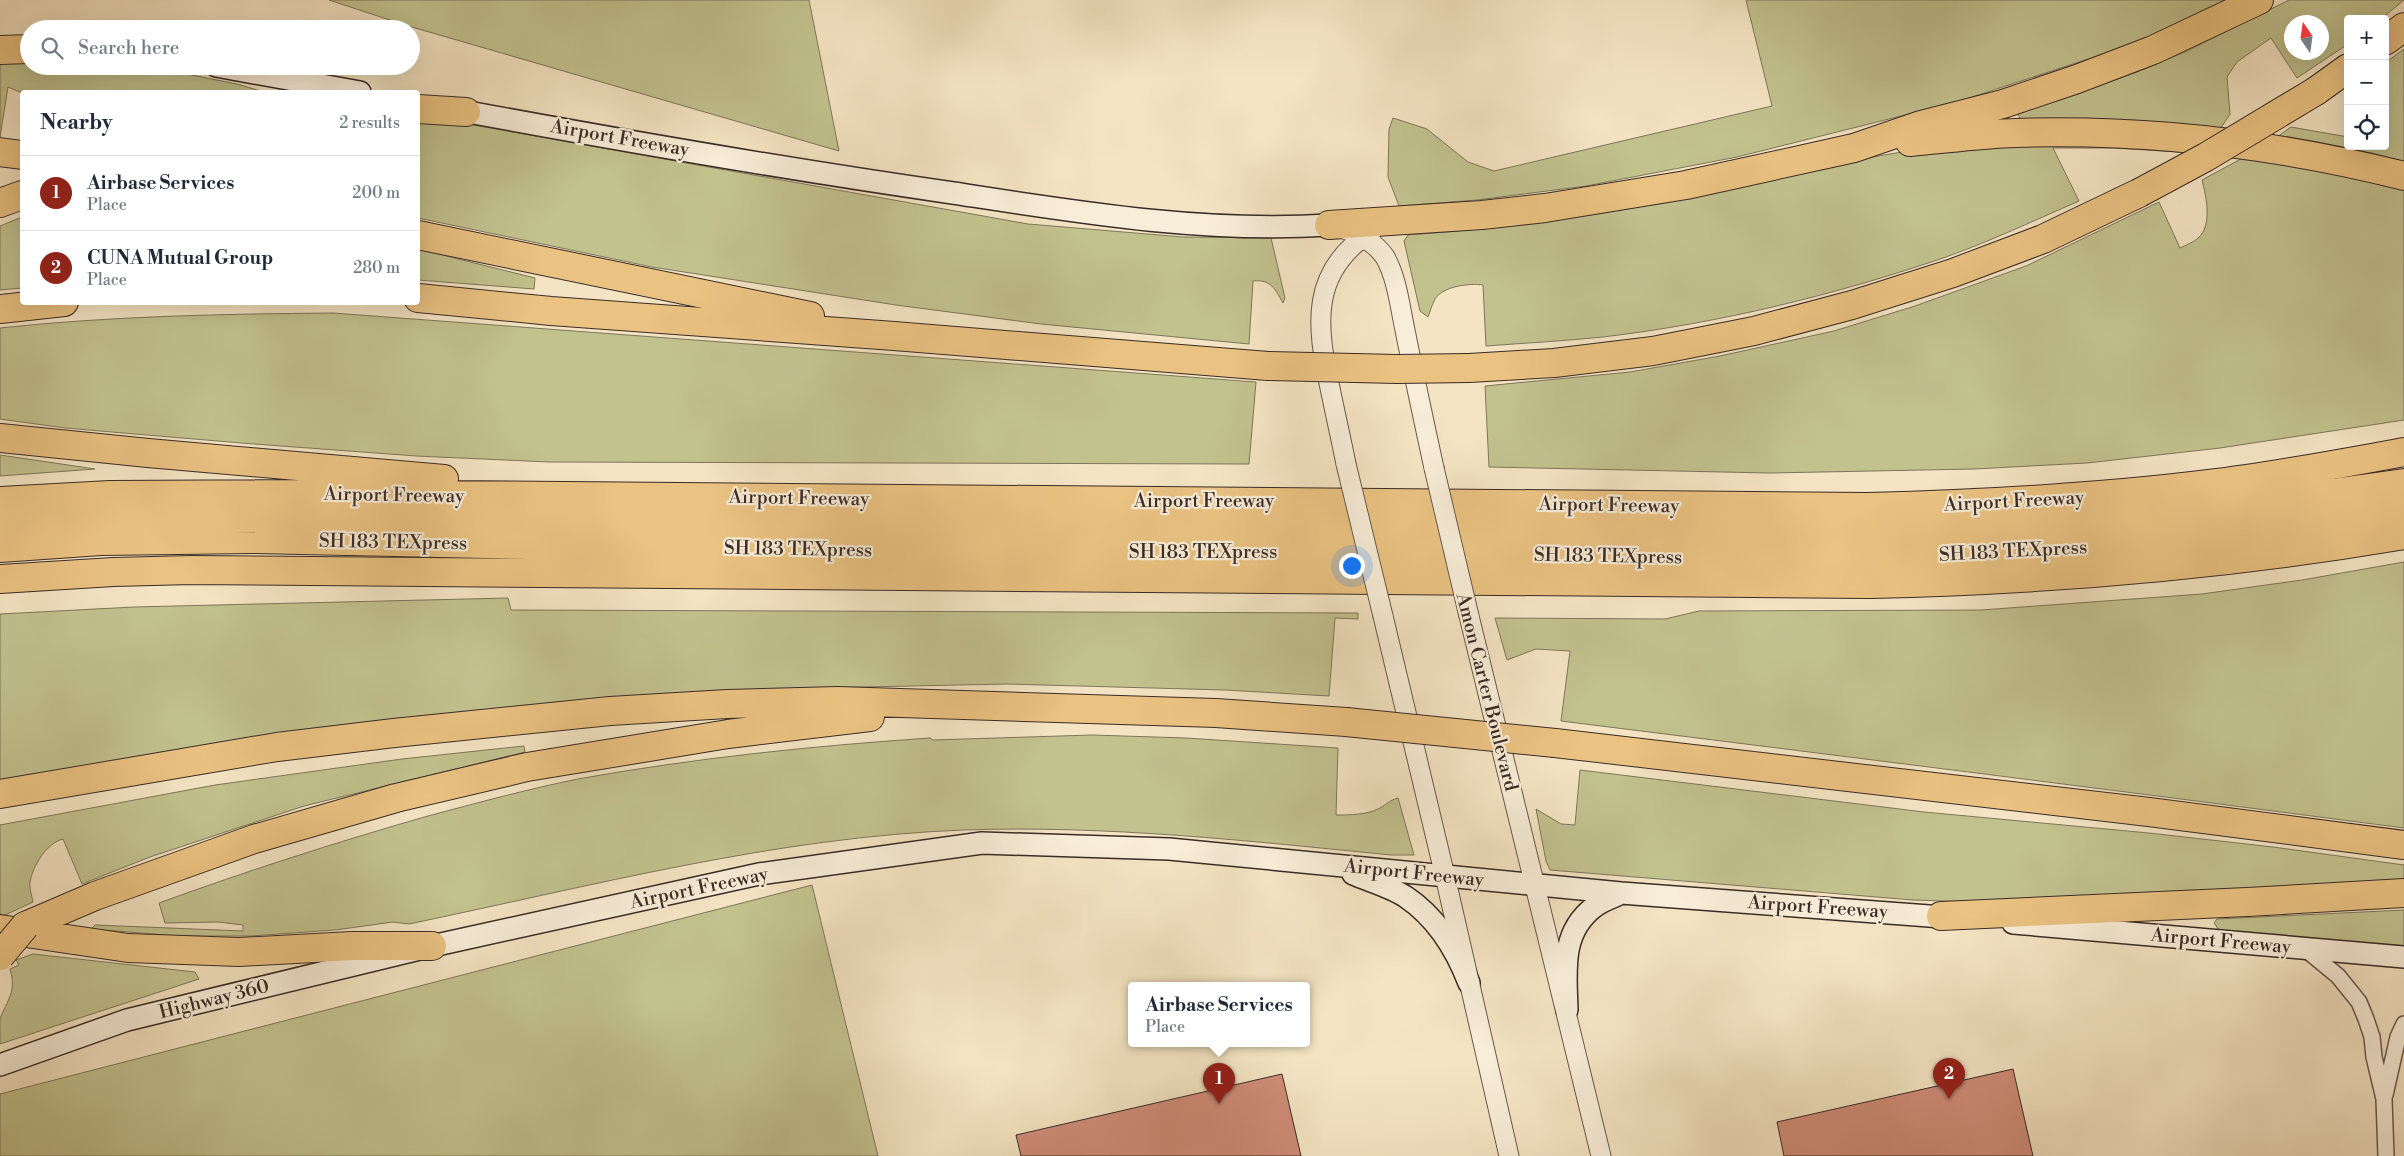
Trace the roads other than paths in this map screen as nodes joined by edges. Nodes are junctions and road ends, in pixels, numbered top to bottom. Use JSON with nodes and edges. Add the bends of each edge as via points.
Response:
{"nodes":[{"id":1,"x":2259,"y":0,"type":"edge"},
{"id":2,"x":2404,"y":27,"type":"edge"},
{"id":3,"x":0,"y":37,"type":"edge"},
{"id":4,"x":2389,"y":38,"type":"edge"},
{"id":5,"x":20,"y":39,"type":"edge"},
{"id":6,"x":20,"y":49,"type":"edge"},
{"id":7,"x":0,"y":50,"type":"edge"},
{"id":8,"x":2344,"y":71,"type":"edge"},
{"id":9,"x":266,"y":75,"type":"edge"},
{"id":10,"x":349,"y":90,"type":"edge"},
{"id":11,"x":420,"y":103,"type":"edge"},
{"id":12,"x":420,"y":109,"type":"edge"},
{"id":13,"x":466,"y":112,"type":"junction"},
{"id":14,"x":1854,"y":148,"type":"junction"},
{"id":15,"x":0,"y":152,"type":"edge"},
{"id":16,"x":20,"y":155,"type":"edge"},
{"id":17,"x":2404,"y":176,"type":"edge"},
{"id":18,"x":20,"y":196,"type":"edge"},
{"id":19,"x":0,"y":203,"type":"edge"},
{"id":20,"x":1388,"y":223,"type":"junction"},
{"id":21,"x":1329,"y":225,"type":"junction"},
{"id":22,"x":420,"y":235,"type":"edge"},
{"id":23,"x":1362,"y":237,"type":"junction"},
{"id":24,"x":420,"y":298,"type":"edge"},
{"id":25,"x":37,"y":305,"type":"edge"},
{"id":26,"x":0,"y":309,"type":"edge"},
{"id":27,"x":894,"y":336,"type":"junction"},
{"id":28,"x":0,"y":438,"type":"edge"},
{"id":29,"x":2404,"y":452,"type":"edge"},
{"id":30,"x":2404,"y":483,"type":"edge"},
{"id":31,"x":606,"y":497,"type":"junction"},
{"id":32,"x":0,"y":501,"type":"edge"},
{"id":33,"x":2404,"y":508,"type":"edge"},
{"id":34,"x":0,"y":525,"type":"edge"},
{"id":35,"x":2404,"y":535,"type":"edge"},
{"id":36,"x":0,"y":548,"type":"edge"},
{"id":37,"x":0,"y":579,"type":"edge"},
{"id":38,"x":1089,"y":709,"type":"junction"},
{"id":39,"x":0,"y":794,"type":"edge"},
{"id":40,"x":2404,"y":845,"type":"edge"},
{"id":41,"x":1332,"y":865,"type":"junction"},
{"id":42,"x":1445,"y":876,"type":"junction"},
{"id":43,"x":1534,"y":885,"type":"junction"},
{"id":44,"x":1621,"y":893,"type":"junction"},
{"id":45,"x":2404,"y":893,"type":"edge"},
{"id":46,"x":1941,"y":916,"type":"junction"},
{"id":47,"x":12,"y":928,"type":"edge"},
{"id":48,"x":0,"y":939,"type":"edge"},
{"id":49,"x":432,"y":946,"type":"junction"},
{"id":50,"x":2304,"y":948,"type":"junction"},
{"id":51,"x":0,"y":956,"type":"edge"},
{"id":52,"x":2404,"y":957,"type":"edge"},
{"id":53,"x":1469,"y":983,"type":"junction"},
{"id":54,"x":1567,"y":1010,"type":"junction"},
{"id":55,"x":2404,"y":1024,"type":"edge"},
{"id":56,"x":0,"y":1066,"type":"edge"},
{"id":57,"x":2384,"y":1099,"type":"junction"},
{"id":58,"x":1509,"y":1156,"type":"edge"},
{"id":59,"x":1601,"y":1156,"type":"edge"},
{"id":60,"x":2386,"y":1156,"type":"edge"}],
"edges":[{"from":1,"to":14,"type":"highway","via":[[2153,50],[2077,79]]},
{"from":2,"to":4,"type":"highway"},
{"from":3,"to":5,"type":"main road"},
{"from":6,"to":7,"type":"highway"},
{"from":8,"to":27,"type":"highway","bridge":true,"via":[[2206,157],[2043,239],[1852,305],[1754,331],[1653,351],[1554,363],[1398,369],[1268,366]]},
{"from":9,"to":10,"type":"main road"},
{"from":11,"to":13,"type":"main road","name":"Airport Freeway"},
{"from":12,"to":13,"type":"highway"},
{"from":13,"to":21,"type":"main road","name":"Airport Freeway","via":[[846,178],[1102,216],[1232,227]]},
{"from":14,"to":17,"type":"highway","via":[[2014,133],[2109,133],[2195,138],[2292,151]]},
{"from":14,"to":20,"type":"highway","via":[[1686,186],[1482,215]]},
{"from":15,"to":16,"type":"highway"},
{"from":18,"to":19,"type":"highway"},
{"from":20,"to":21,"type":"highway"},
{"from":20,"to":23,"type":"street"},
{"from":21,"to":23,"type":"street","name":"Amon Carter Boulevard"},
{"from":22,"to":27,"type":"highway","via":[[746,301]]},
{"from":23,"to":42,"type":"street","bridge":true,"via":[[1344,254],[1328,280],[1320,319],[1322,351]]},
{"from":23,"to":43,"type":"street","name":"Amon Carter Boulevard","bridge":true,"via":[[1381,252],[1392,276],[1434,468]]},
{"from":24,"to":27,"type":"highway"},
{"from":25,"to":26,"type":"highway"},
{"from":28,"to":31,"type":"highway"},
{"from":29,"to":31,"type":"highway","name":"Airport Freeway","via":[[2192,486],[2036,500],[1905,506]]},
{"from":30,"to":34,"type":"highway","name":"SH 183 TEXpress","via":[[2191,513],[2093,522],[1904,531],[285,518],[97,520]]},
{"from":31,"to":32,"type":"highway","name":"Airport Freeway","via":[[217,494]]},
{"from":33,"to":36,"type":"highway","name":"SH 183 TEXpress","via":[[2294,526],[2143,543],[1980,555],[1744,557],[689,548],[254,539],[101,541]]},
{"from":35,"to":37,"type":"highway","via":[[2159,568],[2004,580],[1870,584],[202,570]]},
{"from":38,"to":39,"type":"highway","via":[[838,701],[610,711],[277,748]]},
{"from":38,"to":40,"type":"highway","bridge":true,"via":[[1346,722],[1555,743]]},
{"from":38,"to":47,"type":"highway","via":[[962,711],[840,720],[728,734],[527,767],[396,798],[254,839]]},
{"from":41,"to":42,"type":"main road","name":"Airport Freeway"},
{"from":41,"to":49,"type":"main road","name":"Airport Freeway","via":[[1169,849],[982,843],[759,874]]},
{"from":41,"to":53,"type":"main road","via":[[1405,896],[1428,915],[1448,938]]},
{"from":42,"to":43,"type":"main road","name":"Airport Freeway"},
{"from":42,"to":53,"type":"street"},
{"from":43,"to":44,"type":"main road","name":"Airport Freeway"},
{"from":43,"to":54,"type":"street","name":"Amon Carter Boulevard"},
{"from":44,"to":46,"type":"main road","name":"Airport Freeway"},
{"from":44,"to":54,"type":"main road","via":[[1594,907],[1575,926],[1566,957]]},
{"from":45,"to":46,"type":"highway"},
{"from":46,"to":50,"type":"main road","name":"Airport Freeway"},
{"from":47,"to":48,"type":"highway"},
{"from":47,"to":49,"type":"highway","via":[[138,948],[240,952]]},
{"from":47,"to":51,"type":"highway","bridge":true},
{"from":49,"to":56,"type":"main road","name":"Highway 360","via":[[127,1020]]},
{"from":50,"to":52,"type":"main road","name":"Airport Freeway"},
{"from":50,"to":57,"type":"street","via":[[2338,976],[2359,1002],[2372,1037]]},
{"from":53,"to":58,"type":"street"},
{"from":54,"to":59,"type":"street","name":"Amon Carter Boulevard"},
{"from":55,"to":57,"type":"street"},
{"from":57,"to":60,"type":"street"}]}
